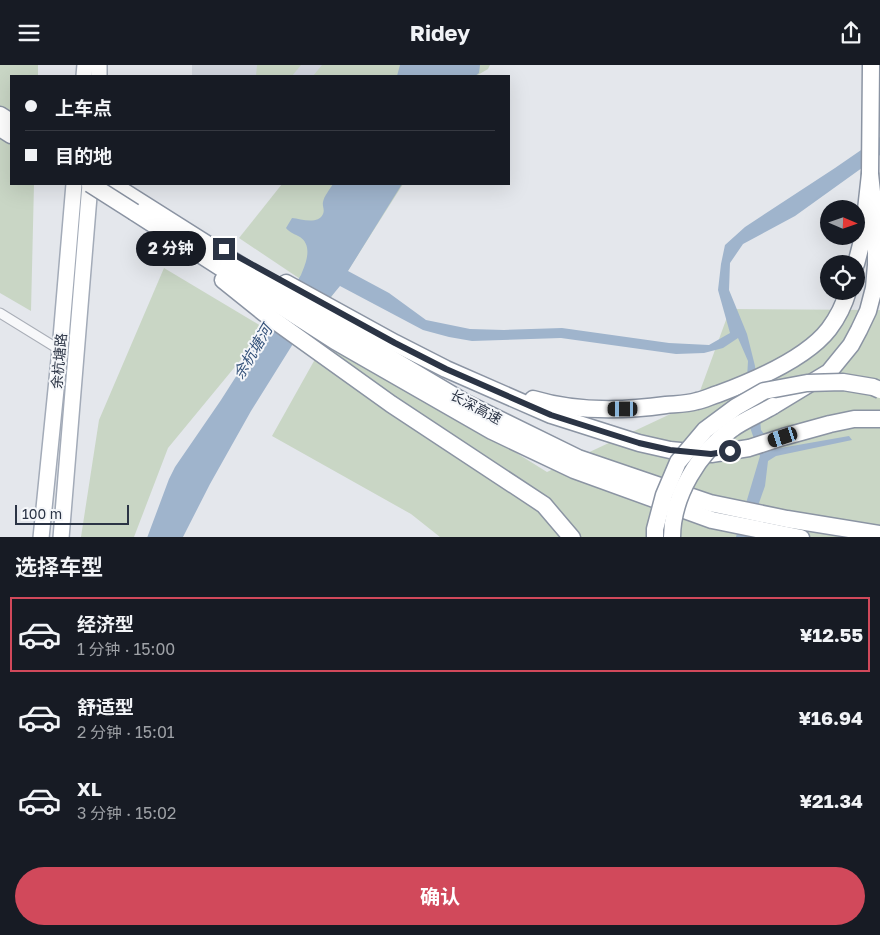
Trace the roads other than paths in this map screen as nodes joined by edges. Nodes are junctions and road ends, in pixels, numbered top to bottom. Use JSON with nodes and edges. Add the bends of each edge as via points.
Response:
{"nodes":[{"id":1,"x":871,"y":65,"type":"edge"},
{"id":2,"x":870,"y":174,"type":"junction"},
{"id":3,"x":74,"y":185,"type":"edge"},
{"id":4,"x":90,"y":185,"type":"edge"},
{"id":5,"x":92,"y":185,"type":"edge"},
{"id":6,"x":113,"y":185,"type":"edge"},
{"id":7,"x":136,"y":206,"type":"junction"},
{"id":8,"x":154,"y":217,"type":"junction"},
{"id":9,"x":858,"y":255,"type":"edge"},
{"id":10,"x":845,"y":300,"type":"edge"},
{"id":11,"x":0,"y":313,"type":"edge"},
{"id":12,"x":331,"y":331,"type":"junction"},
{"id":13,"x":60,"y":350,"type":"junction"},
{"id":14,"x":446,"y":369,"type":"junction"},
{"id":15,"x":880,"y":390,"type":"edge"},
{"id":16,"x":880,"y":419,"type":"edge"},
{"id":17,"x":544,"y":505,"type":"junction"},
{"id":18,"x":880,"y":535,"type":"edge"},
{"id":19,"x":42,"y":537,"type":"edge"},
{"id":20,"x":61,"y":537,"type":"edge"},
{"id":21,"x":572,"y":537,"type":"edge"},
{"id":22,"x":583,"y":537,"type":"edge"},
{"id":23,"x":655,"y":537,"type":"edge"},
{"id":24,"x":672,"y":537,"type":"edge"},
{"id":25,"x":801,"y":537,"type":"edge"}],
"edges":[{"from":1,"to":2,"type":"highway"},
{"from":2,"to":9,"type":"highway"},
{"from":2,"to":24,"type":"highway","bridge":true,"via":[[876,265],[868,311],[859,331],[829,372],[732,428],[712,445],[689,476],[677,502]]},
{"from":3,"to":13,"type":"main road","name":"余杭塘路"},
{"from":4,"to":20,"type":"main road","name":"余杭塘路"},
{"from":5,"to":7,"type":"highway","name":"长深高速","bridge":true},
{"from":6,"to":7,"type":"highway","name":"长深高速"},
{"from":7,"to":8,"type":"highway","name":"长深高速"},
{"from":8,"to":12,"type":"highway","name":"长深高速"},
{"from":8,"to":14,"type":"highway","via":[[293,286]]},
{"from":8,"to":17,"type":"highway","via":[[270,317],[391,404]]},
{"from":10,"to":14,"type":"highway","via":[[829,329],[810,347],[753,379],[696,402],[623,409],[546,403]]},
{"from":11,"to":13,"type":"street"},
{"from":12,"to":18,"type":"highway","name":"长深高速","via":[[578,458],[710,503]]},
{"from":12,"to":25,"type":"highway","name":"长深高速","via":[[492,431],[574,470],[712,520]]},
{"from":13,"to":19,"type":"main road","name":"余杭塘路"},
{"from":14,"to":16,"type":"highway","bridge":true,"via":[[551,415],[670,450],[711,454],[749,448],[854,419]]},
{"from":15,"to":23,"type":"highway","bridge":true,"via":[[842,382],[807,383],[764,391],[736,407],[706,430],[678,462],[664,495]]},
{"from":17,"to":21,"type":"highway"},
{"from":17,"to":22,"type":"highway"}]}
